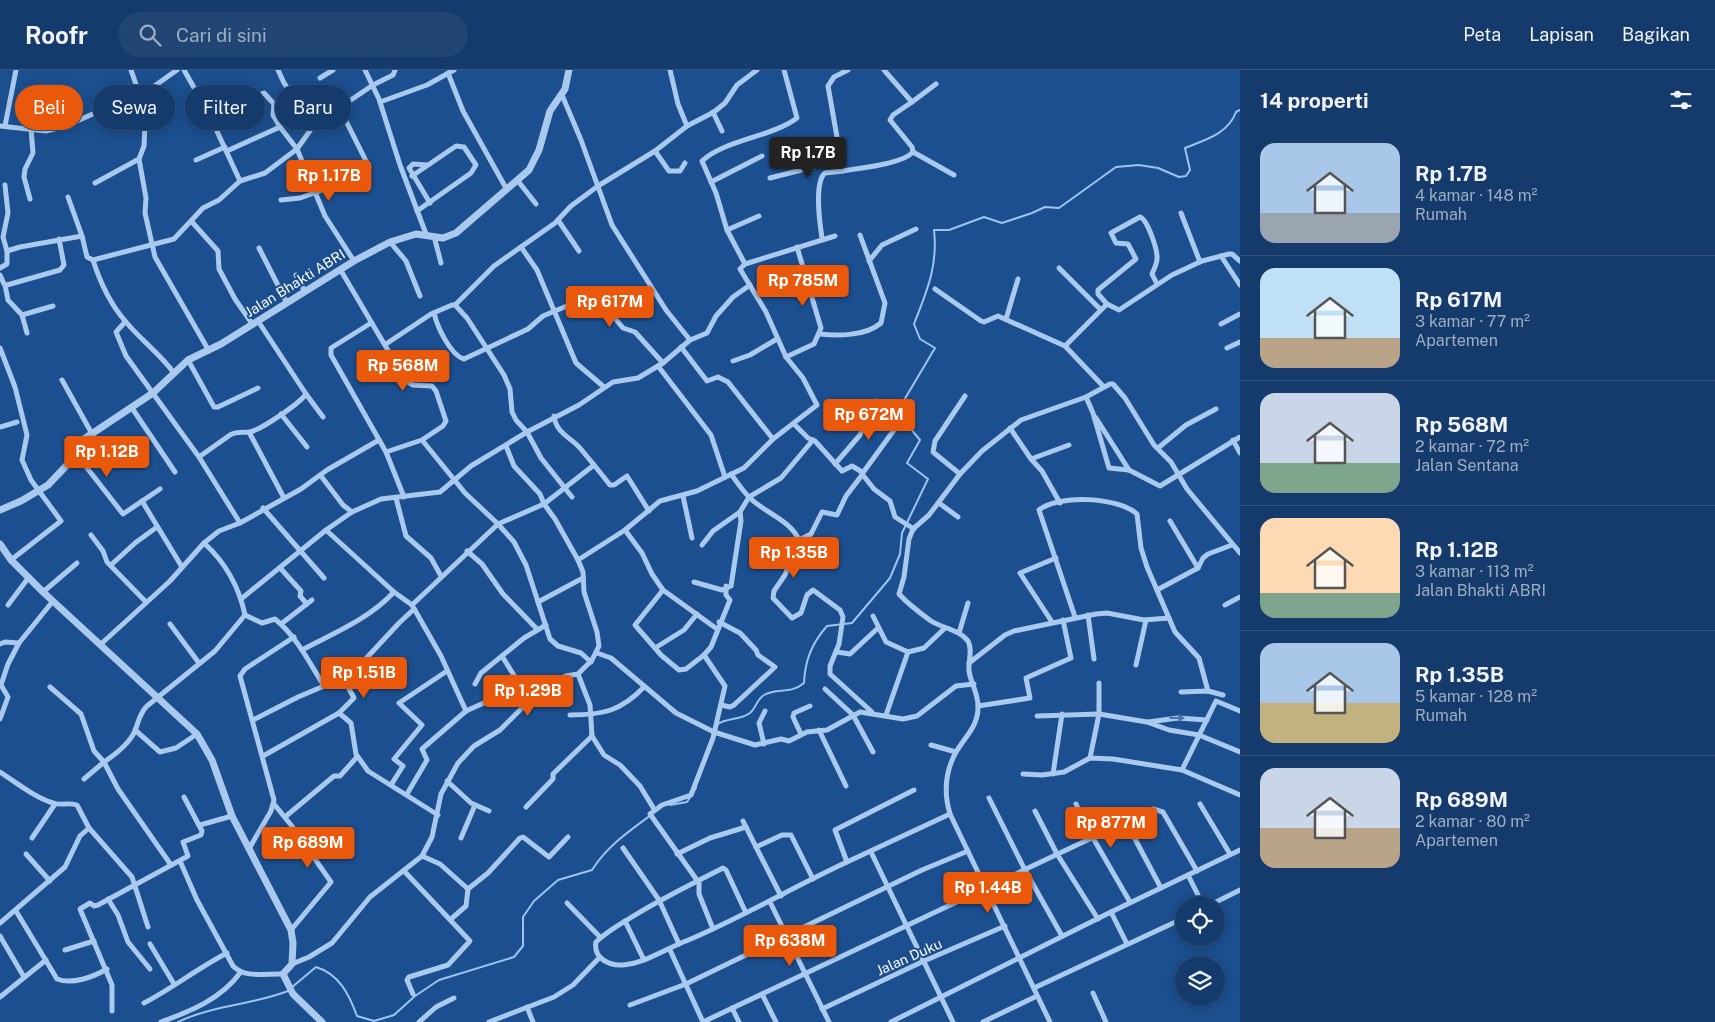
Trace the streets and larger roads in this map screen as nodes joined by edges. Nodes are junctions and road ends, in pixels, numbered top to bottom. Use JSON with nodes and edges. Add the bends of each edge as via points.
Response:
{"nodes":[{"id":1,"x":16,"y":70,"type":"edge"},
{"id":2,"x":131,"y":70,"type":"edge"},
{"id":3,"x":177,"y":70,"type":"edge"},
{"id":4,"x":184,"y":70,"type":"edge"},
{"id":5,"x":278,"y":70,"type":"edge"},
{"id":6,"x":333,"y":70,"type":"edge"},
{"id":7,"x":365,"y":70,"type":"edge"},
{"id":8,"x":395,"y":70,"type":"edge"},
{"id":9,"x":454,"y":70,"type":"edge"},
{"id":10,"x":569,"y":70,"type":"edge"},
{"id":11,"x":670,"y":70,"type":"edge"},
{"id":12,"x":757,"y":70,"type":"edge"},
{"id":13,"x":784,"y":70,"type":"edge"},
{"id":14,"x":831,"y":70,"type":"edge"},
{"id":15,"x":848,"y":70,"type":"edge"},
{"id":16,"x":884,"y":70,"type":"edge"},
{"id":17,"x":448,"y":73,"type":"junction"},
{"id":18,"x":834,"y":77,"type":"junction"},
{"id":19,"x":320,"y":78,"type":"dead end"},
{"id":20,"x":936,"y":84,"type":"dead end"},
{"id":21,"x":136,"y":85,"type":"edge"},
{"id":22,"x":156,"y":85,"type":"edge"},
{"id":23,"x":193,"y":85,"type":"edge"},
{"id":24,"x":286,"y":85,"type":"edge"},
{"id":25,"x":373,"y":86,"type":"junction"},
{"id":26,"x":265,"y":94,"type":"edge"},
{"id":27,"x":562,"y":95,"type":"junction"},
{"id":28,"x":351,"y":101,"type":"edge"},
{"id":29,"x":380,"y":102,"type":"junction"},
{"id":30,"x":912,"y":102,"type":"junction"},
{"id":31,"x":713,"y":112,"type":"junction"},
{"id":32,"x":275,"y":118,"type":"edge"},
{"id":33,"x":3,"y":126,"type":"edge"},
{"id":34,"x":687,"y":126,"type":"junction"},
{"id":35,"x":275,"y":129,"type":"edge"},
{"id":36,"x":31,"y":130,"type":"edge"},
{"id":37,"x":144,"y":130,"type":"edge"},
{"id":38,"x":217,"y":130,"type":"edge"},
{"id":39,"x":282,"y":130,"type":"edge"},
{"id":40,"x":310,"y":130,"type":"edge"},
{"id":41,"x":350,"y":130,"type":"edge"},
{"id":42,"x":722,"y":131,"type":"dead end"},
{"id":43,"x":226,"y":149,"type":"junction"},
{"id":44,"x":297,"y":149,"type":"junction"},
{"id":45,"x":655,"y":152,"type":"junction"},
{"id":46,"x":913,"y":152,"type":"junction"},
{"id":47,"x":762,"y":156,"type":"dead end"},
{"id":48,"x":139,"y":159,"type":"junction"},
{"id":49,"x":196,"y":160,"type":"dead end"},
{"id":50,"x":841,"y":160,"type":"junction"},
{"id":51,"x":685,"y":163,"type":"dead end"},
{"id":52,"x":427,"y":165,"type":"junction"},
{"id":53,"x":369,"y":167,"type":"dead end"},
{"id":54,"x":843,"y":172,"type":"junction"},
{"id":55,"x":954,"y":175,"type":"dead end"},
{"id":56,"x":412,"y":176,"type":"junction"},
{"id":57,"x":770,"y":178,"type":"dead end"},
{"id":58,"x":518,"y":180,"type":"junction"},
{"id":59,"x":240,"y":181,"type":"junction"},
{"id":60,"x":95,"y":182,"type":"dead end"},
{"id":61,"x":345,"y":182,"type":"dead end"},
{"id":62,"x":711,"y":182,"type":"junction"},
{"id":63,"x":5,"y":185,"type":"dead end"},
{"id":64,"x":598,"y":186,"type":"junction"},
{"id":65,"x":507,"y":190,"type":"junction"},
{"id":66,"x":314,"y":193,"type":"junction"},
{"id":67,"x":68,"y":197,"type":"dead end"},
{"id":68,"x":30,"y":199,"type":"dead end"},
{"id":69,"x":282,"y":200,"type":"dead end"},
{"id":70,"x":430,"y":203,"type":"junction"},
{"id":71,"x":536,"y":204,"type":"dead end"},
{"id":72,"x":417,"y":211,"type":"junction"},
{"id":73,"x":1181,"y":213,"type":"dead end"},
{"id":74,"x":759,"y":216,"type":"dead end"},
{"id":75,"x":558,"y":220,"type":"junction"},
{"id":76,"x":192,"y":222,"type":"junction"},
{"id":77,"x":916,"y":229,"type":"dead end"},
{"id":78,"x":727,"y":230,"type":"junction"},
{"id":79,"x":426,"y":234,"type":"junction"},
{"id":80,"x":860,"y":235,"type":"dead end"},
{"id":81,"x":82,"y":236,"type":"junction"},
{"id":82,"x":434,"y":236,"type":"junction"},
{"id":83,"x":834,"y":236,"type":"dead end"},
{"id":84,"x":822,"y":238,"type":"junction"},
{"id":85,"x":59,"y":239,"type":"junction"},
{"id":86,"x":390,"y":242,"type":"junction"},
{"id":87,"x":152,"y":243,"type":"junction"},
{"id":88,"x":521,"y":247,"type":"junction"},
{"id":89,"x":797,"y":247,"type":"junction"},
{"id":90,"x":259,"y":248,"type":"dead end"},
{"id":91,"x":579,"y":251,"type":"dead end"},
{"id":92,"x":7,"y":252,"type":"junction"},
{"id":93,"x":1221,"y":256,"type":"junction"},
{"id":94,"x":93,"y":260,"type":"junction"},
{"id":95,"x":354,"y":260,"type":"junction"},
{"id":96,"x":870,"y":260,"type":"junction"},
{"id":97,"x":1240,"y":261,"type":"edge"},
{"id":98,"x":1200,"y":262,"type":"junction"},
{"id":99,"x":441,"y":263,"type":"dead end"},
{"id":100,"x":745,"y":264,"type":"junction"},
{"id":101,"x":0,"y":268,"type":"edge"},
{"id":102,"x":1059,"y":268,"type":"dead end"},
{"id":103,"x":340,"y":270,"type":"junction"},
{"id":104,"x":0,"y":275,"type":"edge"},
{"id":105,"x":296,"y":275,"type":"dead end"},
{"id":106,"x":1018,"y":279,"type":"dead end"},
{"id":107,"x":1157,"y":284,"type":"junction"},
{"id":108,"x":5,"y":285,"type":"junction"},
{"id":109,"x":750,"y":285,"type":"junction"},
{"id":110,"x":1240,"y":285,"type":"edge"},
{"id":111,"x":935,"y":289,"type":"dead end"},
{"id":112,"x":305,"y":292,"type":"junction"},
{"id":113,"x":420,"y":296,"type":"dead end"},
{"id":114,"x":288,"y":303,"type":"junction"},
{"id":115,"x":1106,"y":304,"type":"junction"},
{"id":116,"x":455,"y":305,"type":"junction"},
{"id":117,"x":53,"y":306,"type":"dead end"},
{"id":118,"x":1100,"y":309,"type":"junction"},
{"id":119,"x":556,"y":310,"type":"junction"},
{"id":120,"x":434,"y":312,"type":"junction"},
{"id":121,"x":1240,"y":314,"type":"edge"},
{"id":122,"x":22,"y":315,"type":"junction"},
{"id":123,"x":1006,"y":319,"type":"junction"},
{"id":124,"x":126,"y":322,"type":"junction"},
{"id":125,"x":256,"y":323,"type":"junction"},
{"id":126,"x":371,"y":323,"type":"junction"},
{"id":127,"x":1221,"y":324,"type":"dead end"},
{"id":128,"x":27,"y":333,"type":"dead end"},
{"id":129,"x":820,"y":334,"type":"junction"},
{"id":130,"x":777,"y":339,"type":"junction"},
{"id":131,"x":690,"y":340,"type":"junction"},
{"id":132,"x":1240,"y":342,"type":"edge"},
{"id":133,"x":386,"y":344,"type":"junction"},
{"id":134,"x":1065,"y":346,"type":"junction"},
{"id":135,"x":681,"y":347,"type":"junction"},
{"id":136,"x":0,"y":348,"type":"edge"},
{"id":137,"x":484,"y":348,"type":"junction"},
{"id":138,"x":1227,"y":348,"type":"dead end"},
{"id":139,"x":209,"y":351,"type":"junction"},
{"id":140,"x":392,"y":354,"type":"junction"},
{"id":141,"x":786,"y":357,"type":"junction"},
{"id":142,"x":188,"y":360,"type":"junction"},
{"id":143,"x":733,"y":360,"type":"dead end"},
{"id":144,"x":660,"y":365,"type":"junction"},
{"id":145,"x":174,"y":373,"type":"junction"},
{"id":146,"x":364,"y":373,"type":"dead end"},
{"id":147,"x":62,"y":380,"type":"dead end"},
{"id":148,"x":604,"y":387,"type":"junction"},
{"id":149,"x":1104,"y":387,"type":"junction"},
{"id":150,"x":258,"y":388,"type":"dead end"},
{"id":151,"x":153,"y":393,"type":"junction"},
{"id":152,"x":306,"y":394,"type":"junction"},
{"id":153,"x":965,"y":396,"type":"dead end"},
{"id":154,"x":1086,"y":397,"type":"junction"},
{"id":155,"x":876,"y":401,"type":"dead end"},
{"id":156,"x":132,"y":408,"type":"junction"},
{"id":157,"x":1216,"y":409,"type":"dead end"},
{"id":158,"x":1093,"y":413,"type":"junction"},
{"id":159,"x":281,"y":414,"type":"junction"},
{"id":160,"x":554,"y":416,"type":"junction"},
{"id":161,"x":322,"y":417,"type":"dead end"},
{"id":162,"x":17,"y":422,"type":"dead end"},
{"id":163,"x":794,"y":424,"type":"junction"},
{"id":164,"x":0,"y":427,"type":"edge"},
{"id":165,"x":1010,"y":428,"type":"junction"},
{"id":166,"x":894,"y":430,"type":"dead end"},
{"id":167,"x":91,"y":432,"type":"junction"},
{"id":168,"x":249,"y":432,"type":"junction"},
{"id":169,"x":527,"y":432,"type":"junction"},
{"id":170,"x":1240,"y":437,"type":"edge"},
{"id":171,"x":773,"y":439,"type":"junction"},
{"id":172,"x":379,"y":440,"type":"junction"},
{"id":173,"x":422,"y":440,"type":"junction"},
{"id":174,"x":812,"y":440,"type":"junction"},
{"id":175,"x":1234,"y":440,"type":"junction"},
{"id":176,"x":1069,"y":445,"type":"dead end"},
{"id":177,"x":506,"y":446,"type":"junction"},
{"id":178,"x":307,"y":447,"type":"dead end"},
{"id":179,"x":1158,"y":448,"type":"junction"},
{"id":180,"x":73,"y":450,"type":"junction"},
{"id":181,"x":386,"y":452,"type":"junction"},
{"id":182,"x":1240,"y":453,"type":"edge"},
{"id":183,"x":199,"y":457,"type":"junction"},
{"id":184,"x":1031,"y":459,"type":"junction"},
{"id":185,"x":835,"y":464,"type":"junction"},
{"id":186,"x":594,"y":465,"type":"junction"},
{"id":187,"x":1129,"y":470,"type":"junction"},
{"id":188,"x":175,"y":472,"type":"dead end"},
{"id":189,"x":731,"y":474,"type":"junction"},
{"id":190,"x":862,"y":474,"type":"junction"},
{"id":191,"x":960,"y":474,"type":"junction"},
{"id":192,"x":1179,"y":474,"type":"junction"},
{"id":193,"x":321,"y":476,"type":"junction"},
{"id":194,"x":725,"y":477,"type":"junction"},
{"id":195,"x":454,"y":478,"type":"junction"},
{"id":196,"x":160,"y":489,"type":"dead end"},
{"id":197,"x":566,"y":489,"type":"junction"},
{"id":198,"x":38,"y":492,"type":"junction"},
{"id":199,"x":683,"y":496,"type":"junction"},
{"id":200,"x":404,"y":497,"type":"junction"},
{"id":201,"x":572,"y":497,"type":"dead end"},
{"id":202,"x":284,"y":498,"type":"junction"},
{"id":203,"x":396,"y":498,"type":"junction"},
{"id":204,"x":749,"y":498,"type":"junction"},
{"id":205,"x":142,"y":501,"type":"junction"},
{"id":206,"x":939,"y":503,"type":"junction"},
{"id":207,"x":1060,"y":503,"type":"junction"},
{"id":208,"x":544,"y":504,"type":"junction"},
{"id":209,"x":263,"y":508,"type":"junction"},
{"id":210,"x":0,"y":510,"type":"edge"},
{"id":211,"x":648,"y":511,"type":"junction"},
{"id":212,"x":352,"y":512,"type":"junction"},
{"id":213,"x":740,"y":512,"type":"junction"},
{"id":214,"x":958,"y":517,"type":"dead end"},
{"id":215,"x":1170,"y":521,"type":"dead end"},
{"id":216,"x":240,"y":524,"type":"junction"},
{"id":217,"x":498,"y":524,"type":"junction"},
{"id":218,"x":157,"y":527,"type":"junction"},
{"id":219,"x":912,"y":528,"type":"junction"},
{"id":220,"x":326,"y":530,"type":"junction"},
{"id":221,"x":625,"y":530,"type":"junction"},
{"id":222,"x":91,"y":535,"type":"dead end"},
{"id":223,"x":692,"y":538,"type":"dead end"},
{"id":224,"x":800,"y":540,"type":"junction"},
{"id":225,"x":204,"y":543,"type":"junction"},
{"id":226,"x":0,"y":544,"type":"edge"},
{"id":227,"x":702,"y":545,"type":"dead end"},
{"id":228,"x":1232,"y":545,"type":"junction"},
{"id":229,"x":467,"y":551,"type":"junction"},
{"id":230,"x":300,"y":553,"type":"junction"},
{"id":231,"x":1240,"y":553,"type":"edge"},
{"id":232,"x":1056,"y":558,"type":"junction"},
{"id":233,"x":11,"y":560,"type":"junction"},
{"id":234,"x":578,"y":560,"type":"junction"},
{"id":235,"x":76,"y":562,"type":"dead end"},
{"id":236,"x":111,"y":565,"type":"junction"},
{"id":237,"x":182,"y":567,"type":"junction"},
{"id":238,"x":281,"y":568,"type":"junction"},
{"id":239,"x":1198,"y":568,"type":"junction"},
{"id":240,"x":442,"y":576,"type":"junction"},
{"id":241,"x":29,"y":577,"type":"junction"},
{"id":242,"x":324,"y":578,"type":"dead end"},
{"id":243,"x":583,"y":578,"type":"junction"},
{"id":244,"x":694,"y":582,"type":"dead end"},
{"id":245,"x":726,"y":586,"type":"junction"},
{"id":246,"x":663,"y":590,"type":"junction"},
{"id":247,"x":1157,"y":590,"type":"junction"},
{"id":248,"x":44,"y":592,"type":"junction"},
{"id":249,"x":394,"y":592,"type":"junction"},
{"id":250,"x":1240,"y":597,"type":"edge"},
{"id":251,"x":241,"y":599,"type":"junction"},
{"id":252,"x":312,"y":600,"type":"dead end"},
{"id":253,"x":53,"y":601,"type":"junction"},
{"id":254,"x":146,"y":602,"type":"junction"},
{"id":255,"x":538,"y":602,"type":"junction"},
{"id":256,"x":968,"y":603,"type":"dead end"},
{"id":257,"x":307,"y":604,"type":"junction"},
{"id":258,"x":8,"y":605,"type":"dead end"},
{"id":259,"x":1225,"y":605,"type":"dead end"},
{"id":260,"x":413,"y":607,"type":"junction"},
{"id":261,"x":697,"y":614,"type":"junction"},
{"id":262,"x":245,"y":615,"type":"junction"},
{"id":263,"x":1088,"y":615,"type":"junction"},
{"id":264,"x":873,"y":616,"type":"dead end"},
{"id":265,"x":1074,"y":617,"type":"junction"},
{"id":266,"x":1170,"y":618,"type":"junction"},
{"id":267,"x":1063,"y":620,"type":"junction"},
{"id":268,"x":1146,"y":620,"type":"junction"},
{"id":269,"x":719,"y":622,"type":"junction"},
{"id":270,"x":1052,"y":622,"type":"junction"},
{"id":271,"x":170,"y":624,"type":"dead end"},
{"id":272,"x":281,"y":624,"type":"junction"},
{"id":273,"x":546,"y":625,"type":"junction"},
{"id":274,"x":878,"y":628,"type":"junction"},
{"id":275,"x":945,"y":628,"type":"junction"},
{"id":276,"x":717,"y":629,"type":"junction"},
{"id":277,"x":538,"y":630,"type":"junction"},
{"id":278,"x":959,"y":633,"type":"junction"},
{"id":279,"x":294,"y":637,"type":"junction"},
{"id":280,"x":19,"y":643,"type":"junction"},
{"id":281,"x":0,"y":644,"type":"edge"},
{"id":282,"x":101,"y":644,"type":"junction"},
{"id":283,"x":655,"y":648,"type":"junction"},
{"id":284,"x":302,"y":650,"type":"junction"},
{"id":285,"x":837,"y":652,"type":"junction"},
{"id":286,"x":908,"y":652,"type":"junction"},
{"id":287,"x":597,"y":653,"type":"junction"},
{"id":288,"x":704,"y":654,"type":"junction"},
{"id":289,"x":502,"y":656,"type":"junction"},
{"id":290,"x":1094,"y":659,"type":"dead end"},
{"id":291,"x":591,"y":662,"type":"junction"},
{"id":292,"x":199,"y":663,"type":"junction"},
{"id":293,"x":969,"y":663,"type":"junction"},
{"id":294,"x":1136,"y":665,"type":"dead end"},
{"id":295,"x":447,"y":671,"type":"junction"},
{"id":296,"x":578,"y":674,"type":"junction"},
{"id":297,"x":515,"y":677,"type":"dead end"},
{"id":298,"x":343,"y":678,"type":"junction"},
{"id":299,"x":1099,"y":683,"type":"dead end"},
{"id":300,"x":475,"y":684,"type":"dead end"},
{"id":301,"x":974,"y":684,"type":"junction"},
{"id":302,"x":324,"y":686,"type":"junction"},
{"id":303,"x":50,"y":687,"type":"dead end"},
{"id":304,"x":644,"y":687,"type":"junction"},
{"id":305,"x":825,"y":689,"type":"dead end"},
{"id":306,"x":1208,"y":691,"type":"junction"},
{"id":307,"x":1181,"y":692,"type":"dead end"},
{"id":308,"x":1223,"y":695,"type":"dead end"},
{"id":309,"x":158,"y":696,"type":"junction"},
{"id":310,"x":497,"y":697,"type":"dead end"},
{"id":311,"x":721,"y":705,"type":"junction"},
{"id":312,"x":810,"y":706,"type":"dead end"},
{"id":313,"x":978,"y":706,"type":"junction"},
{"id":314,"x":466,"y":711,"type":"junction"},
{"id":315,"x":765,"y":711,"type":"dead end"},
{"id":316,"x":1240,"y":711,"type":"edge"},
{"id":317,"x":873,"y":712,"type":"junction"},
{"id":318,"x":338,"y":713,"type":"junction"},
{"id":319,"x":1062,"y":714,"type":"junction"},
{"id":320,"x":1099,"y":714,"type":"junction"},
{"id":321,"x":570,"y":715,"type":"dead end"},
{"id":322,"x":592,"y":715,"type":"junction"},
{"id":323,"x":853,"y":715,"type":"junction"},
{"id":324,"x":886,"y":715,"type":"junction"},
{"id":325,"x":1037,"y":716,"type":"dead end"},
{"id":326,"x":0,"y":718,"type":"edge"},
{"id":327,"x":253,"y":720,"type":"junction"},
{"id":328,"x":1207,"y":720,"type":"junction"},
{"id":329,"x":1147,"y":722,"type":"junction"},
{"id":330,"x":135,"y":730,"type":"junction"},
{"id":331,"x":819,"y":730,"type":"junction"},
{"id":332,"x":716,"y":733,"type":"junction"},
{"id":333,"x":197,"y":734,"type":"junction"},
{"id":334,"x":801,"y":734,"type":"junction"},
{"id":335,"x":1199,"y":735,"type":"junction"},
{"id":336,"x":592,"y":736,"type":"junction"},
{"id":337,"x":764,"y":744,"type":"junction"},
{"id":338,"x":931,"y":745,"type":"dead end"},
{"id":339,"x":873,"y":752,"type":"dead end"},
{"id":340,"x":956,"y":752,"type":"junction"},
{"id":341,"x":1240,"y":752,"type":"edge"},
{"id":342,"x":263,"y":756,"type":"junction"},
{"id":343,"x":357,"y":757,"type":"junction"},
{"id":344,"x":1090,"y":758,"type":"junction"},
{"id":345,"x":104,"y":762,"type":"junction"},
{"id":346,"x":1182,"y":770,"type":"junction"},
{"id":347,"x":0,"y":773,"type":"edge"},
{"id":348,"x":1023,"y":774,"type":"dead end"},
{"id":349,"x":1053,"y":774,"type":"junction"},
{"id":350,"x":84,"y":779,"type":"dead end"},
{"id":351,"x":447,"y":781,"type":"junction"},
{"id":352,"x":391,"y":785,"type":"junction"},
{"id":353,"x":846,"y":786,"type":"dead end"},
{"id":354,"x":914,"y":790,"type":"dead end"},
{"id":355,"x":407,"y":794,"type":"junction"},
{"id":356,"x":1240,"y":795,"type":"edge"},
{"id":357,"x":184,"y":797,"type":"dead end"},
{"id":358,"x":989,"y":798,"type":"dead end"},
{"id":359,"x":55,"y":804,"type":"junction"},
{"id":360,"x":274,"y":804,"type":"junction"},
{"id":361,"x":1076,"y":804,"type":"dead end"},
{"id":362,"x":1200,"y":804,"type":"dead end"},
{"id":363,"x":475,"y":805,"type":"junction"},
{"id":364,"x":526,"y":807,"type":"dead end"},
{"id":365,"x":488,"y":811,"type":"dead end"},
{"id":366,"x":1035,"y":811,"type":"dead end"},
{"id":367,"x":653,"y":813,"type":"junction"},
{"id":368,"x":950,"y":814,"type":"junction"},
{"id":369,"x":438,"y":815,"type":"junction"},
{"id":370,"x":232,"y":816,"type":"junction"},
{"id":371,"x":285,"y":817,"type":"junction"},
{"id":372,"x":743,"y":821,"type":"dead end"},
{"id":373,"x":1126,"y":822,"type":"junction"},
{"id":374,"x":200,"y":825,"type":"junction"},
{"id":375,"x":746,"y":827,"type":"junction"},
{"id":376,"x":89,"y":828,"type":"junction"},
{"id":377,"x":568,"y":837,"type":"dead end"},
{"id":378,"x":32,"y":838,"type":"dead end"},
{"id":379,"x":461,"y":838,"type":"dead end"},
{"id":380,"x":1093,"y":838,"type":"junction"},
{"id":381,"x":250,"y":846,"type":"junction"},
{"id":382,"x":756,"y":847,"type":"junction"},
{"id":383,"x":623,"y":848,"type":"dead end"},
{"id":384,"x":1240,"y":850,"type":"edge"},
{"id":385,"x":968,"y":851,"type":"junction"},
{"id":386,"x":871,"y":852,"type":"junction"},
{"id":387,"x":26,"y":854,"type":"dead end"},
{"id":388,"x":677,"y":854,"type":"junction"},
{"id":389,"x":1057,"y":854,"type":"junction"},
{"id":390,"x":1230,"y":854,"type":"junction"},
{"id":391,"x":422,"y":856,"type":"junction"},
{"id":392,"x":180,"y":861,"type":"junction"},
{"id":393,"x":847,"y":862,"type":"junction"},
{"id":394,"x":171,"y":865,"type":"junction"},
{"id":395,"x":1025,"y":870,"type":"junction"},
{"id":396,"x":1197,"y":871,"type":"junction"},
{"id":397,"x":405,"y":872,"type":"junction"},
{"id":398,"x":1188,"y":875,"type":"junction"},
{"id":399,"x":813,"y":879,"type":"junction"},
{"id":400,"x":50,"y":881,"type":"junction"},
{"id":401,"x":697,"y":881,"type":"junction"},
{"id":402,"x":135,"y":884,"type":"junction"},
{"id":403,"x":888,"y":887,"type":"junction"},
{"id":404,"x":987,"y":888,"type":"junction"},
{"id":405,"x":1161,"y":888,"type":"junction"},
{"id":406,"x":468,"y":889,"type":"junction"},
{"id":407,"x":1240,"y":890,"type":"edge"},
{"id":408,"x":781,"y":896,"type":"junction"},
{"id":409,"x":1198,"y":896,"type":"edge"},
{"id":410,"x":1225,"y":898,"type":"edge"},
{"id":411,"x":108,"y":899,"type":"junction"},
{"id":412,"x":659,"y":900,"type":"junction"},
{"id":413,"x":770,"y":902,"type":"junction"},
{"id":414,"x":1130,"y":902,"type":"junction"},
{"id":415,"x":567,"y":903,"type":"dead end"},
{"id":416,"x":16,"y":911,"type":"junction"},
{"id":417,"x":1110,"y":912,"type":"junction"},
{"id":418,"x":746,"y":913,"type":"junction"},
{"id":419,"x":451,"y":919,"type":"junction"},
{"id":420,"x":1098,"y":919,"type":"junction"},
{"id":421,"x":625,"y":921,"type":"junction"},
{"id":422,"x":1175,"y":922,"type":"edge"},
{"id":423,"x":0,"y":923,"type":"edge"},
{"id":424,"x":907,"y":926,"type":"junction"},
{"id":425,"x":1005,"y":926,"type":"junction"},
{"id":426,"x":148,"y":927,"type":"dead end"},
{"id":427,"x":713,"y":929,"type":"junction"},
{"id":428,"x":291,"y":930,"type":"junction"},
{"id":429,"x":0,"y":936,"type":"edge"},
{"id":430,"x":1062,"y":936,"type":"junction"},
{"id":431,"x":600,"y":937,"type":"junction"},
{"id":432,"x":786,"y":937,"type":"junction"},
{"id":433,"x":94,"y":941,"type":"junction"},
{"id":434,"x":150,"y":944,"type":"dead end"},
{"id":435,"x":679,"y":944,"type":"junction"},
{"id":436,"x":1127,"y":944,"type":"junction"},
{"id":437,"x":65,"y":950,"type":"dead end"},
{"id":438,"x":670,"y":950,"type":"junction"},
{"id":439,"x":227,"y":953,"type":"junction"},
{"id":440,"x":600,"y":957,"type":"junction"},
{"id":441,"x":1019,"y":958,"type":"junction"},
{"id":442,"x":46,"y":960,"type":"junction"},
{"id":443,"x":644,"y":960,"type":"junction"},
{"id":444,"x":924,"y":961,"type":"junction"},
{"id":445,"x":292,"y":964,"type":"junction"},
{"id":446,"x":106,"y":969,"type":"junction"},
{"id":447,"x":150,"y":969,"type":"dead end"},
{"id":448,"x":240,"y":973,"type":"junction"},
{"id":449,"x":283,"y":974,"type":"junction"},
{"id":450,"x":804,"y":974,"type":"junction"},
{"id":451,"x":24,"y":977,"type":"junction"},
{"id":452,"x":174,"y":984,"type":"junction"},
{"id":453,"x":686,"y":984,"type":"junction"},
{"id":454,"x":1034,"y":988,"type":"junction"},
{"id":455,"x":1093,"y":993,"type":"dead end"},
{"id":456,"x":413,"y":994,"type":"dead end"},
{"id":457,"x":762,"y":994,"type":"junction"},
{"id":458,"x":1037,"y":996,"type":"junction"},
{"id":459,"x":0,"y":997,"type":"edge"},
{"id":460,"x":942,"y":997,"type":"junction"},
{"id":461,"x":454,"y":998,"type":"dead end"},
{"id":462,"x":144,"y":1003,"type":"dead end"},
{"id":463,"x":630,"y":1005,"type":"dead end"},
{"id":464,"x":527,"y":1008,"type":"junction"},
{"id":465,"x":732,"y":1008,"type":"junction"},
{"id":466,"x":822,"y":1009,"type":"junction"},
{"id":467,"x":112,"y":1011,"type":"dead end"},
{"id":468,"x":162,"y":1022,"type":"edge"},
{"id":469,"x":322,"y":1022,"type":"edge"},
{"id":470,"x":419,"y":1022,"type":"edge"},
{"id":471,"x":489,"y":1022,"type":"edge"},
{"id":472,"x":534,"y":1022,"type":"edge"},
{"id":473,"x":703,"y":1022,"type":"edge"},
{"id":474,"x":739,"y":1022,"type":"edge"},
{"id":475,"x":776,"y":1022,"type":"edge"},
{"id":476,"x":829,"y":1022,"type":"edge"},
{"id":477,"x":891,"y":1022,"type":"edge"},
{"id":478,"x":953,"y":1022,"type":"edge"},
{"id":479,"x":983,"y":1022,"type":"edge"},
{"id":480,"x":1050,"y":1022,"type":"edge"},
{"id":481,"x":1106,"y":1022,"type":"edge"}],
"edges":[{"from":1,"to":33,"type":"street"},
{"from":2,"to":21,"type":"street"},
{"from":3,"to":22,"type":"street"},
{"from":4,"to":23,"type":"street"},
{"from":5,"to":24,"type":"street"},
{"from":6,"to":19,"type":"street"},
{"from":7,"to":25,"type":"street"},
{"from":8,"to":25,"type":"street","via":[[393,75]]},
{"from":9,"to":17,"type":"street"},
{"from":10,"to":27,"type":"street","name":"Jalan Bhakti ABRI"},
{"from":11,"to":34,"type":"street"},
{"from":12,"to":31,"type":"street"},
{"from":13,"to":62,"type":"street","via":[[797,118],[704,159],[702,165]]},
{"from":14,"to":18,"type":"street"},
{"from":15,"to":18,"type":"street"},
{"from":16,"to":30,"type":"street"},
{"from":17,"to":29,"type":"street","via":[[401,96]]},
{"from":17,"to":65,"type":"street","via":[[463,111]]},
{"from":18,"to":50,"type":"street","via":[[828,86]]},
{"from":20,"to":30,"type":"street"},
{"from":25,"to":28,"type":"street"},
{"from":25,"to":29,"type":"street"},
{"from":26,"to":32,"type":"street","via":[[274,104]]},
{"from":27,"to":58,"type":"street","name":"Jalan Bhakti ABRI","via":[[550,111],[535,161]]},
{"from":27,"to":64,"type":"street"},
{"from":29,"to":72,"type":"street"},
{"from":30,"to":46,"type":"street","via":[[890,120]]},
{"from":31,"to":34,"type":"street"},
{"from":31,"to":42,"type":"street"},
{"from":34,"to":45,"type":"street"},
{"from":35,"to":43,"type":"street"},
{"from":36,"to":68,"type":"street","via":[[33,153],[24,177]]},
{"from":37,"to":48,"type":"street"},
{"from":38,"to":43,"type":"street"},
{"from":39,"to":44,"type":"street"},
{"from":40,"to":44,"type":"street"},
{"from":41,"to":53,"type":"street"},
{"from":43,"to":49,"type":"street"},
{"from":43,"to":59,"type":"street"},
{"from":44,"to":59,"type":"street","via":[[265,173]]},
{"from":44,"to":66,"type":"street"},
{"from":45,"to":51,"type":"street","via":[[669,171],[680,171]]},
{"from":45,"to":64,"type":"street"},
{"from":46,"to":54,"type":"street","via":[[890,163]]},
{"from":46,"to":55,"type":"street"},
{"from":47,"to":62,"type":"street"},
{"from":48,"to":60,"type":"street"},
{"from":48,"to":87,"type":"street"},
{"from":50,"to":54,"type":"street"},
{"from":50,"to":57,"type":"street"},
{"from":52,"to":56,"type":"street"},
{"from":52,"to":56,"type":"street","via":[[410,166]]},
{"from":52,"to":70,"type":"street","via":[[460,146],[476,165],[471,173]]},
{"from":54,"to":84,"type":"street","via":[[824,173],[821,178],[818,211]]},
{"from":56,"to":70,"type":"street"},
{"from":58,"to":65,"type":"street","name":"Jalan Bhakti ABRI"},
{"from":58,"to":71,"type":"street"},
{"from":59,"to":76,"type":"street","via":[[219,200],[204,208]]},
{"from":61,"to":66,"type":"street"},
{"from":62,"to":78,"type":"street"},
{"from":63,"to":92,"type":"street","via":[[8,213],[2,237]]},
{"from":64,"to":75,"type":"street"},
{"from":64,"to":131,"type":"street","via":[[612,225],[666,310]]},
{"from":65,"to":82,"type":"street","name":"Jalan Bhakti ABRI","via":[[456,233],[442,238]]},
{"from":66,"to":69,"type":"street"},
{"from":66,"to":95,"type":"street"},
{"from":67,"to":81,"type":"street"},
{"from":70,"to":72,"type":"street"},
{"from":72,"to":79,"type":"street"},
{"from":73,"to":98,"type":"street"},
{"from":74,"to":78,"type":"street"},
{"from":75,"to":88,"type":"street"},
{"from":75,"to":91,"type":"street"},
{"from":76,"to":87,"type":"street","via":[[174,239]]},
{"from":76,"to":125,"type":"street","via":[[218,251],[219,269],[235,299]]},
{"from":77,"to":96,"type":"street","via":[[882,245]]},
{"from":78,"to":100,"type":"street"},
{"from":79,"to":82,"type":"street","name":"Jalan Bhakti ABRI"},
{"from":79,"to":86,"type":"street","name":"Jalan Bhakti ABRI","via":[[408,235]]},
{"from":80,"to":96,"type":"street"},
{"from":81,"to":85,"type":"street"},
{"from":81,"to":94,"type":"street","via":[[87,257]]},
{"from":82,"to":99,"type":"street"},
{"from":83,"to":84,"type":"street"},
{"from":84,"to":89,"type":"street"},
{"from":85,"to":92,"type":"street"},
{"from":85,"to":108,"type":"street","via":[[64,265],[60,270]]},
{"from":86,"to":95,"type":"street","name":"Jalan Bhakti ABRI"},
{"from":86,"to":113,"type":"street","via":[[406,261]]},
{"from":87,"to":94,"type":"street"},
{"from":87,"to":139,"type":"street","via":[[158,264]]},
{"from":88,"to":116,"type":"street","via":[[494,266]]},
{"from":88,"to":119,"type":"street","via":[[537,270]]},
{"from":89,"to":100,"type":"street"},
{"from":89,"to":129,"type":"street","via":[[821,328]]},
{"from":90,"to":114,"type":"street"},
{"from":92,"to":101,"type":"street","via":[[7,264]]},
{"from":93,"to":97,"type":"street","via":[[1232,254]]},
{"from":93,"to":98,"type":"street"},
{"from":93,"to":110,"type":"street"},
{"from":94,"to":124,"type":"street","via":[[111,302]]},
{"from":95,"to":103,"type":"street","name":"Jalan Bhakti ABRI"},
{"from":96,"to":129,"type":"street","via":[[885,303],[881,323],[841,336]]},
{"from":98,"to":107,"type":"street"},
{"from":100,"to":109,"type":"street","via":[[740,271]]},
{"from":102,"to":118,"type":"street"},
{"from":103,"to":112,"type":"street","name":"Jalan Bhakti ABRI"},
{"from":103,"to":126,"type":"street"},
{"from":104,"to":108,"type":"street"},
{"from":105,"to":112,"type":"street"},
{"from":106,"to":123,"type":"street"},
{"from":107,"to":115,"type":"street","via":[[1119,310]]},
{"from":107,"to":115,"type":"street","via":[[1152,274],[1158,260],[1157,253],[1146,220],[1140,217],[1111,233],[1116,243],[1128,244],[1136,259],[1098,290]]},
{"from":108,"to":122,"type":"street","via":[[8,300]]},
{"from":109,"to":130,"type":"street"},
{"from":109,"to":131,"type":"street","via":[[733,297],[716,316],[707,333]]},
{"from":111,"to":123,"type":"street","via":[[981,321],[992,317]]},
{"from":112,"to":114,"type":"street","name":"Jalan Bhakti ABRI"},
{"from":114,"to":125,"type":"street","name":"Jalan Bhakti ABRI"},
{"from":115,"to":118,"type":"street"},
{"from":116,"to":120,"type":"street"},
{"from":116,"to":137,"type":"street","via":[[467,318]]},
{"from":117,"to":122,"type":"street"},
{"from":118,"to":134,"type":"street"},
{"from":119,"to":137,"type":"street","via":[[528,329]]},
{"from":119,"to":144,"type":"street","via":[[590,295],[595,296],[623,328],[635,332]]},
{"from":119,"to":148,"type":"street","via":[[576,363]]},
{"from":120,"to":133,"type":"street"},
{"from":120,"to":137,"type":"street","via":[[437,325],[460,358],[466,359]]},
{"from":121,"to":127,"type":"street"},
{"from":122,"to":128,"type":"street"},
{"from":123,"to":134,"type":"street"},
{"from":124,"to":145,"type":"street"},
{"from":124,"to":151,"type":"street","via":[[117,329],[119,343]]},
{"from":125,"to":139,"type":"street","name":"Jalan Bhakti ABRI"},
{"from":125,"to":152,"type":"street"},
{"from":126,"to":133,"type":"street"},
{"from":126,"to":172,"type":"street","via":[[330,351],[332,360]]},
{"from":129,"to":141,"type":"street","via":[[814,344]]},
{"from":130,"to":141,"type":"street"},
{"from":130,"to":143,"type":"street","via":[[750,355]]},
{"from":131,"to":135,"type":"street"},
{"from":132,"to":138,"type":"street"},
{"from":133,"to":140,"type":"street"},
{"from":134,"to":149,"type":"street"},
{"from":135,"to":144,"type":"street"},
{"from":135,"to":171,"type":"street","via":[[707,381],[718,378],[728,382]]},
{"from":136,"to":198,"type":"street","via":[[15,387],[27,435],[22,460]]},
{"from":137,"to":169,"type":"street","via":[[504,375],[510,389],[512,412]]},
{"from":139,"to":142,"type":"street","name":"Jalan Bhakti ABRI"},
{"from":140,"to":146,"type":"street"},
{"from":140,"to":173,"type":"street","via":[[409,384],[426,385],[436,391],[446,422]]},
{"from":141,"to":163,"type":"street","via":[[816,402],[814,409]]},
{"from":142,"to":145,"type":"street","name":"Jalan Bhakti ABRI"},
{"from":142,"to":150,"type":"street","via":[[214,407],[218,408]]},
{"from":144,"to":148,"type":"street","via":[[638,378],[618,380]]},
{"from":144,"to":194,"type":"street","via":[[711,435]]},
{"from":145,"to":151,"type":"street","name":"Jalan Bhakti ABRI"},
{"from":147,"to":167,"type":"street"},
{"from":148,"to":160,"type":"street","via":[[579,405]]},
{"from":149,"to":154,"type":"street"},
{"from":149,"to":179,"type":"street","via":[[1113,384]]},
{"from":151,"to":156,"type":"street","name":"Jalan Bhakti ABRI"},
{"from":151,"to":183,"type":"street"},
{"from":152,"to":159,"type":"street"},
{"from":152,"to":161,"type":"street"},
{"from":153,"to":191,"type":"street","via":[[935,441],[933,452]]},
{"from":154,"to":158,"type":"street"},
{"from":154,"to":165,"type":"street","via":[[1029,416]]},
{"from":155,"to":185,"type":"street","via":[[860,435]]},
{"from":156,"to":167,"type":"street","name":"Jalan Bhakti ABRI"},
{"from":156,"to":188,"type":"street"},
{"from":157,"to":179,"type":"street","via":[[1186,425]]},
{"from":158,"to":187,"type":"street"},
{"from":158,"to":187,"type":"street","via":[[1107,466],[1112,470]]},
{"from":159,"to":168,"type":"street"},
{"from":159,"to":178,"type":"street"},
{"from":160,"to":169,"type":"street"},
{"from":160,"to":186,"type":"street","via":[[555,424],[567,439],[574,442]]},
{"from":162,"to":164,"type":"street"},
{"from":163,"to":171,"type":"street"},
{"from":163,"to":174,"type":"street"},
{"from":165,"to":184,"type":"street"},
{"from":165,"to":191,"type":"street","via":[[990,443]]},
{"from":166,"to":190,"type":"street"},
{"from":167,"to":180,"type":"street","name":"Jalan Bhakti ABRI"},
{"from":168,"to":183,"type":"street","via":[[230,435]]},
{"from":168,"to":202,"type":"street"},
{"from":169,"to":177,"type":"street"},
{"from":169,"to":197,"type":"street","via":[[541,458]]},
{"from":170,"to":175,"type":"street"},
{"from":171,"to":189,"type":"street","via":[[744,468]]},
{"from":172,"to":181,"type":"street"},
{"from":172,"to":193,"type":"street"},
{"from":173,"to":181,"type":"street"},
{"from":173,"to":195,"type":"street"},
{"from":174,"to":185,"type":"street"},
{"from":174,"to":204,"type":"street","via":[[781,478]]},
{"from":175,"to":182,"type":"street"},
{"from":175,"to":192,"type":"street"},
{"from":176,"to":184,"type":"street"},
{"from":177,"to":195,"type":"street"},
{"from":177,"to":208,"type":"street","via":[[514,466],[540,494]]},
{"from":179,"to":192,"type":"street"},
{"from":180,"to":198,"type":"street","name":"Jalan Bhakti ABRI","via":[[60,474]]},
{"from":180,"to":205,"type":"street","via":[[124,514]]},
{"from":181,"to":200,"type":"street"},
{"from":183,"to":216,"type":"street"},
{"from":184,"to":207,"type":"street","via":[[1042,471]]},
{"from":185,"to":190,"type":"street","via":[[844,472],[852,466]]},
{"from":186,"to":197,"type":"street"},
{"from":186,"to":211,"type":"street","via":[[610,485],[627,476]]},
{"from":187,"to":192,"type":"street","via":[[1160,486]]},
{"from":189,"to":194,"type":"street"},
{"from":189,"to":204,"type":"street"},
{"from":190,"to":219,"type":"street","via":[[874,489],[888,498],[892,513]]},
{"from":190,"to":224,"type":"street","via":[[837,515],[822,512],[811,534]]},
{"from":191,"to":206,"type":"street"},
{"from":192,"to":228,"type":"street","via":[[1187,489]]},
{"from":193,"to":202,"type":"street"},
{"from":193,"to":212,"type":"street"},
{"from":194,"to":199,"type":"street"},
{"from":195,"to":200,"type":"street","via":[[440,492]]},
{"from":195,"to":217,"type":"street","via":[[465,494]]},
{"from":196,"to":205,"type":"street"},
{"from":197,"to":201,"type":"street"},
{"from":197,"to":208,"type":"street"},
{"from":198,"to":210,"type":"street","name":"Jalan Bhakti ABRI"},
{"from":198,"to":233,"type":"street","via":[[61,521]]},
{"from":199,"to":211,"type":"street","via":[[660,501]]},
{"from":199,"to":223,"type":"street"},
{"from":200,"to":203,"type":"street"},
{"from":202,"to":209,"type":"street"},
{"from":203,"to":212,"type":"street","via":[[381,499]]},
{"from":203,"to":240,"type":"street","via":[[406,536],[428,555]]},
{"from":204,"to":213,"type":"street"},
{"from":204,"to":224,"type":"street","via":[[787,525]]},
{"from":205,"to":218,"type":"street"},
{"from":206,"to":214,"type":"street"},
{"from":206,"to":219,"type":"street"},
{"from":207,"to":232,"type":"street","via":[[1043,507],[1039,512]]},
{"from":207,"to":247,"type":"street","via":[[1109,501],[1122,504],[1137,514],[1143,556]]},
{"from":208,"to":217,"type":"street"},
{"from":208,"to":234,"type":"street"},
{"from":209,"to":216,"type":"street"},
{"from":209,"to":230,"type":"street"},
{"from":211,"to":221,"type":"street"},
{"from":212,"to":220,"type":"street"},
{"from":213,"to":227,"type":"street","via":[[713,531]]},
{"from":213,"to":245,"type":"street","via":[[732,584]]},
{"from":215,"to":239,"type":"street"},
{"from":216,"to":225,"type":"street","via":[[219,531]]},
{"from":217,"to":229,"type":"street"},
{"from":217,"to":255,"type":"street","via":[[521,554]]},
{"from":218,"to":236,"type":"street"},
{"from":218,"to":237,"type":"street"},
{"from":219,"to":275,"type":"street","via":[[899,594],[932,622]]},
{"from":220,"to":230,"type":"street"},
{"from":220,"to":249,"type":"street"},
{"from":221,"to":234,"type":"street"},
{"from":221,"to":246,"type":"street"},
{"from":222,"to":236,"type":"street"},
{"from":224,"to":285,"type":"street","via":[[773,598],[794,619],[801,614],[811,591],[840,610],[842,624]]},
{"from":225,"to":237,"type":"street"},
{"from":225,"to":251,"type":"street","via":[[220,558]]},
{"from":226,"to":233,"type":"street"},
{"from":228,"to":231,"type":"street"},
{"from":228,"to":239,"type":"street","via":[[1203,558]]},
{"from":229,"to":240,"type":"street"},
{"from":229,"to":277,"type":"street"},
{"from":230,"to":238,"type":"street"},
{"from":230,"to":242,"type":"street"},
{"from":232,"to":265,"type":"street"},
{"from":232,"to":270,"type":"street","via":[[1020,573]]},
{"from":233,"to":241,"type":"street"},
{"from":234,"to":243,"type":"street"},
{"from":235,"to":248,"type":"street"},
{"from":236,"to":254,"type":"street"},
{"from":237,"to":254,"type":"street"},
{"from":238,"to":251,"type":"street"},
{"from":238,"to":257,"type":"street"},
{"from":239,"to":247,"type":"street"},
{"from":240,"to":260,"type":"street"},
{"from":241,"to":248,"type":"street"},
{"from":241,"to":258,"type":"street"},
{"from":243,"to":255,"type":"street"},
{"from":243,"to":287,"type":"street","via":[[584,592],[597,632]]},
{"from":244,"to":245,"type":"street","via":[[722,590]]},
{"from":245,"to":269,"type":"street","via":[[730,600]]},
{"from":246,"to":261,"type":"street"},
{"from":246,"to":283,"type":"street","via":[[635,625]]},
{"from":247,"to":266,"type":"street"},
{"from":248,"to":253,"type":"street"},
{"from":249,"to":260,"type":"street"},
{"from":249,"to":284,"type":"street","via":[[362,618]]},
{"from":250,"to":259,"type":"street"},
{"from":251,"to":262,"type":"street"},
{"from":252,"to":257,"type":"street"},
{"from":253,"to":280,"type":"street"},
{"from":253,"to":282,"type":"street"},
{"from":254,"to":282,"type":"street"},
{"from":255,"to":273,"type":"street"},
{"from":256,"to":278,"type":"street"},
{"from":257,"to":272,"type":"street"},
{"from":260,"to":295,"type":"street"},
{"from":260,"to":298,"type":"street","via":[[361,664]]},
{"from":261,"to":276,"type":"street"},
{"from":261,"to":283,"type":"street","via":[[680,632]]},
{"from":262,"to":272,"type":"street","via":[[262,623],[274,619]]},
{"from":262,"to":292,"type":"street","via":[[215,651]]},
{"from":263,"to":265,"type":"street"},
{"from":263,"to":268,"type":"street","via":[[1107,613]]},
{"from":263,"to":290,"type":"street"},
{"from":264,"to":274,"type":"street"},
{"from":265,"to":267,"type":"street"},
{"from":266,"to":268,"type":"street"},
{"from":266,"to":306,"type":"street","via":[[1178,636],[1199,658]]},
{"from":267,"to":270,"type":"street"},
{"from":267,"to":313,"type":"street","via":[[1070,658],[1026,678],[1030,698]]},
{"from":268,"to":294,"type":"street"},
{"from":269,"to":276,"type":"street"},
{"from":269,"to":311,"type":"street","via":[[740,632],[758,655],[774,667],[734,705]]},
{"from":270,"to":293,"type":"street","via":[[1005,635]]},
{"from":271,"to":292,"type":"street"},
{"from":272,"to":279,"type":"street"},
{"from":273,"to":277,"type":"street"},
{"from":273,"to":291,"type":"street","via":[[550,639],[558,646],[574,650]]},
{"from":274,"to":285,"type":"street","via":[[850,654]]},
{"from":274,"to":286,"type":"street","via":[[886,642]]},
{"from":275,"to":278,"type":"street"},
{"from":275,"to":286,"type":"street","via":[[924,648]]},
{"from":276,"to":288,"type":"street","via":[[711,647]]},
{"from":277,"to":289,"type":"street"},
{"from":278,"to":293,"type":"street","via":[[971,648]]},
{"from":279,"to":284,"type":"street"},
{"from":279,"to":327,"type":"street","via":[[242,672],[240,678]]},
{"from":280,"to":281,"type":"street"},
{"from":280,"to":326,"type":"street","via":[[1,685],[8,696]]},
{"from":282,"to":309,"type":"street"},
{"from":283,"to":288,"type":"street","via":[[682,671]]},
{"from":284,"to":302,"type":"street"},
{"from":285,"to":317,"type":"street","via":[[830,666],[832,677]]},
{"from":286,"to":324,"type":"street"},
{"from":287,"to":291,"type":"street"},
{"from":287,"to":304,"type":"street","via":[[611,658]]},
{"from":288,"to":311,"type":"street","via":[[724,683]]},
{"from":289,"to":297,"type":"street"},
{"from":289,"to":300,"type":"street","via":[[481,673]]},
{"from":291,"to":296,"type":"street"},
{"from":292,"to":309,"type":"street"},
{"from":293,"to":301,"type":"street"},
{"from":295,"to":314,"type":"street"},
{"from":295,"to":352,"type":"street","via":[[399,703],[422,725],[394,759],[403,766]]},
{"from":296,"to":322,"type":"street"},
{"from":296,"to":351,"type":"street","via":[[566,676],[539,691],[500,730],[474,746]]},
{"from":298,"to":302,"type":"street"},
{"from":298,"to":318,"type":"street","via":[[354,698]]},
{"from":299,"to":320,"type":"street"},
{"from":301,"to":313,"type":"street"},
{"from":301,"to":324,"type":"street","via":[[956,686],[918,716],[903,719]]},
{"from":302,"to":327,"type":"street"},
{"from":303,"to":345,"type":"street","via":[[81,714],[94,752]]},
{"from":304,"to":322,"type":"street","via":[[624,705]]},
{"from":304,"to":332,"type":"street","via":[[676,713]]},
{"from":305,"to":323,"type":"street"},
{"from":306,"to":307,"type":"street"},
{"from":306,"to":308,"type":"street"},
{"from":309,"to":330,"type":"street","via":[[141,712]]},
{"from":309,"to":333,"type":"street"},
{"from":310,"to":314,"type":"street"},
{"from":311,"to":332,"type":"street"},
{"from":312,"to":334,"type":"street","via":[[793,716]]},
{"from":313,"to":340,"type":"street","via":[[973,728]]},
{"from":314,"to":355,"type":"street","via":[[422,749],[428,760]]},
{"from":315,"to":337,"type":"street","via":[[759,723]]},
{"from":316,"to":328,"type":"street","via":[[1217,700]]},
{"from":317,"to":323,"type":"street"},
{"from":317,"to":324,"type":"street"},
{"from":318,"to":342,"type":"street"},
{"from":318,"to":343,"type":"street","via":[[351,723]]},
{"from":319,"to":320,"type":"street"},
{"from":319,"to":325,"type":"street"},
{"from":319,"to":349,"type":"street"},
{"from":320,"to":329,"type":"street"},
{"from":320,"to":344,"type":"street"},
{"from":321,"to":322,"type":"street"},
{"from":322,"to":336,"type":"street"},
{"from":323,"to":331,"type":"street","via":[[827,730]]},
{"from":323,"to":339,"type":"street"},
{"from":327,"to":342,"type":"street"},
{"from":329,"to":328,"type":"street","one_way":true,"via":[[1178,718]]},
{"from":328,"to":335,"type":"street"},
{"from":329,"to":335,"type":"street"},
{"from":330,"to":333,"type":"street","via":[[160,752],[176,748]]},
{"from":330,"to":345,"type":"street","via":[[122,748]]},
{"from":331,"to":334,"type":"street"},
{"from":331,"to":353,"type":"street"},
{"from":332,"to":337,"type":"street","via":[[755,745]]},
{"from":332,"to":367,"type":"street","via":[[691,795]]},
{"from":333,"to":370,"type":"street","via":[[212,760]]},
{"from":334,"to":337,"type":"street","via":[[793,740]]},
{"from":335,"to":341,"type":"street"},
{"from":335,"to":346,"type":"street"},
{"from":336,"to":364,"type":"street","via":[[553,774],[553,779]]},
{"from":336,"to":367,"type":"street","via":[[604,755],[620,765],[640,786]]},
{"from":338,"to":340,"type":"street"},
{"from":340,"to":368,"type":"street","via":[[945,792]]},
{"from":342,"to":360,"type":"street"},
{"from":343,"to":352,"type":"street","via":[[368,771]]},
{"from":343,"to":371,"type":"street","via":[[340,776],[334,776]]},
{"from":344,"to":346,"type":"street","via":[[1127,760]]},
{"from":344,"to":349,"type":"street"},
{"from":345,"to":350,"type":"street"},
{"from":345,"to":394,"type":"street","via":[[118,789]]},
{"from":346,"to":356,"type":"street"},
{"from":347,"to":359,"type":"street"},
{"from":348,"to":349,"type":"street"},
{"from":351,"to":363,"type":"street"},
{"from":351,"to":369,"type":"street"},
{"from":352,"to":355,"type":"street"},
{"from":354,"to":393,"type":"street","via":[[835,830]]},
{"from":355,"to":369,"type":"street"},
{"from":357,"to":374,"type":"street"},
{"from":358,"to":395,"type":"street"},
{"from":359,"to":376,"type":"street","via":[[77,805]]},
{"from":359,"to":378,"type":"street"},
{"from":360,"to":371,"type":"street"},
{"from":360,"to":381,"type":"street"},
{"from":361,"to":380,"type":"street"},
{"from":362,"to":390,"type":"street"},
{"from":363,"to":365,"type":"street"},
{"from":363,"to":379,"type":"street"},
{"from":366,"to":389,"type":"street"},
{"from":367,"to":388,"type":"street"},
{"from":368,"to":385,"type":"street"},
{"from":368,"to":386,"type":"street"},
{"from":369,"to":391,"type":"street"},
{"from":370,"to":374,"type":"street"},
{"from":370,"to":381,"type":"street"},
{"from":371,"to":428,"type":"street","via":[[331,882]]},
{"from":372,"to":375,"type":"street"},
{"from":373,"to":380,"type":"street"},
{"from":373,"to":396,"type":"street","via":[[1159,809]]},
{"from":373,"to":405,"type":"street"},
{"from":374,"to":392,"type":"street","via":[[202,834],[183,842],[188,856]]},
{"from":375,"to":382,"type":"street"},
{"from":375,"to":388,"type":"street","via":[[710,838]]},
{"from":376,"to":400,"type":"street","via":[[80,836],[65,867]]},
{"from":376,"to":402,"type":"street","via":[[124,866]]},
{"from":377,"to":406,"type":"street","via":[[548,857],[523,837],[520,838],[488,873]]},
{"from":380,"to":389,"type":"street"},
{"from":380,"to":414,"type":"street"},
{"from":381,"to":428,"type":"street"},
{"from":382,"to":399,"type":"street","via":[[782,835],[791,835]]},
{"from":382,"to":408,"type":"street"},
{"from":383,"to":412,"type":"street"},
{"from":384,"to":390,"type":"street"},
{"from":385,"to":403,"type":"street"},
{"from":385,"to":404,"type":"street"},
{"from":386,"to":393,"type":"street"},
{"from":386,"to":403,"type":"street"},
{"from":387,"to":400,"type":"street"},
{"from":388,"to":401,"type":"street"},
{"from":389,"to":395,"type":"street"},
{"from":389,"to":420,"type":"street"},
{"from":390,"to":396,"type":"street"},
{"from":391,"to":397,"type":"street"},
{"from":391,"to":406,"type":"street","via":[[440,864]]},
{"from":392,"to":394,"type":"street"},
{"from":392,"to":439,"type":"street","via":[[197,900]]},
{"from":393,"to":399,"type":"street"},
{"from":394,"to":402,"type":"street"},
{"from":395,"to":404,"type":"street"},
{"from":395,"to":430,"type":"street"},
{"from":396,"to":398,"type":"street"},
{"from":397,"to":419,"type":"street"},
{"from":397,"to":445,"type":"street","via":[[370,897],[332,943]]},
{"from":398,"to":405,"type":"street"},
{"from":398,"to":409,"type":"street"},
{"from":399,"to":408,"type":"street"},
{"from":400,"to":416,"type":"street"},
{"from":401,"to":412,"type":"street"},
{"from":401,"to":418,"type":"street","via":[[724,868]]},
{"from":401,"to":427,"type":"street"},
{"from":402,"to":411,"type":"street"},
{"from":402,"to":426,"type":"street"},
{"from":403,"to":424,"type":"street"},
{"from":403,"to":432,"type":"street"},
{"from":404,"to":424,"type":"street"},
{"from":404,"to":425,"type":"street"},
{"from":405,"to":414,"type":"street"},
{"from":406,"to":419,"type":"street","via":[[466,906]]},
{"from":407,"to":410,"type":"street"},
{"from":408,"to":413,"type":"street"},
{"from":411,"to":433,"type":"street","via":[[80,909]]},
{"from":411,"to":447,"type":"street","via":[[128,942]]},
{"from":412,"to":421,"type":"street"},
{"from":412,"to":435,"type":"street"},
{"from":413,"to":418,"type":"street"},
{"from":413,"to":432,"type":"street"},
{"from":414,"to":417,"type":"street"},
{"from":415,"to":431,"type":"street"},
{"from":416,"to":423,"type":"street"},
{"from":416,"to":442,"type":"street"},
{"from":417,"to":420,"type":"street"},
{"from":417,"to":436,"type":"street"},
{"from":418,"to":427,"type":"street"},
{"from":419,"to":456,"type":"street","via":[[468,938],[469,944],[448,965],[409,977],[407,980]]},
{"from":420,"to":430,"type":"street"},
{"from":421,"to":431,"type":"street"},
{"from":421,"to":443,"type":"street"},
{"from":422,"to":436,"type":"street"},
{"from":424,"to":444,"type":"street"},
{"from":424,"to":450,"type":"street"},
{"from":425,"to":441,"type":"street"},
{"from":425,"to":444,"type":"street","name":"Jalan Duku"},
{"from":427,"to":435,"type":"street"},
{"from":428,"to":445,"type":"street","via":[[294,943]]},
{"from":429,"to":451,"type":"street"},
{"from":430,"to":441,"type":"street"},
{"from":431,"to":440,"type":"street","via":[[595,946]]},
{"from":432,"to":450,"type":"street"},
{"from":432,"to":453,"type":"street"},
{"from":433,"to":437,"type":"street"},
{"from":433,"to":446,"type":"street"},
{"from":434,"to":452,"type":"street"},
{"from":435,"to":438,"type":"street"},
{"from":436,"to":454,"type":"street"},
{"from":438,"to":443,"type":"street"},
{"from":438,"to":453,"type":"street"},
{"from":439,"to":448,"type":"street"},
{"from":439,"to":452,"type":"street"},
{"from":440,"to":443,"type":"street","via":[[610,965]]},
{"from":440,"to":464,"type":"street","via":[[566,990]]},
{"from":441,"to":454,"type":"street"},
{"from":441,"to":460,"type":"street"},
{"from":442,"to":446,"type":"street","via":[[61,981],[95,975]]},
{"from":442,"to":451,"type":"street"},
{"from":444,"to":460,"type":"street"},
{"from":444,"to":466,"type":"street","name":"Jalan Duku"},
{"from":445,"to":449,"type":"street"},
{"from":446,"to":467,"type":"street","via":[[112,985]]},
{"from":448,"to":449,"type":"street"},
{"from":448,"to":468,"type":"street","via":[[233,983],[207,1003]]},
{"from":449,"to":469,"type":"street","via":[[293,994]]},
{"from":450,"to":457,"type":"street"},
{"from":450,"to":466,"type":"street"},
{"from":451,"to":459,"type":"street"},
{"from":452,"to":462,"type":"street"},
{"from":453,"to":463,"type":"street"},
{"from":453,"to":473,"type":"street"},
{"from":454,"to":458,"type":"street"},
{"from":455,"to":481,"type":"street"},
{"from":457,"to":465,"type":"street"},
{"from":457,"to":475,"type":"street"},
{"from":458,"to":479,"type":"street"},
{"from":458,"to":480,"type":"street"},
{"from":460,"to":477,"type":"street"},
{"from":460,"to":478,"type":"street"},
{"from":461,"to":470,"type":"street","via":[[436,1007]]},
{"from":464,"to":471,"type":"street"},
{"from":464,"to":472,"type":"street"},
{"from":465,"to":473,"type":"street"},
{"from":465,"to":474,"type":"street"},
{"from":466,"to":476,"type":"street"}]}
